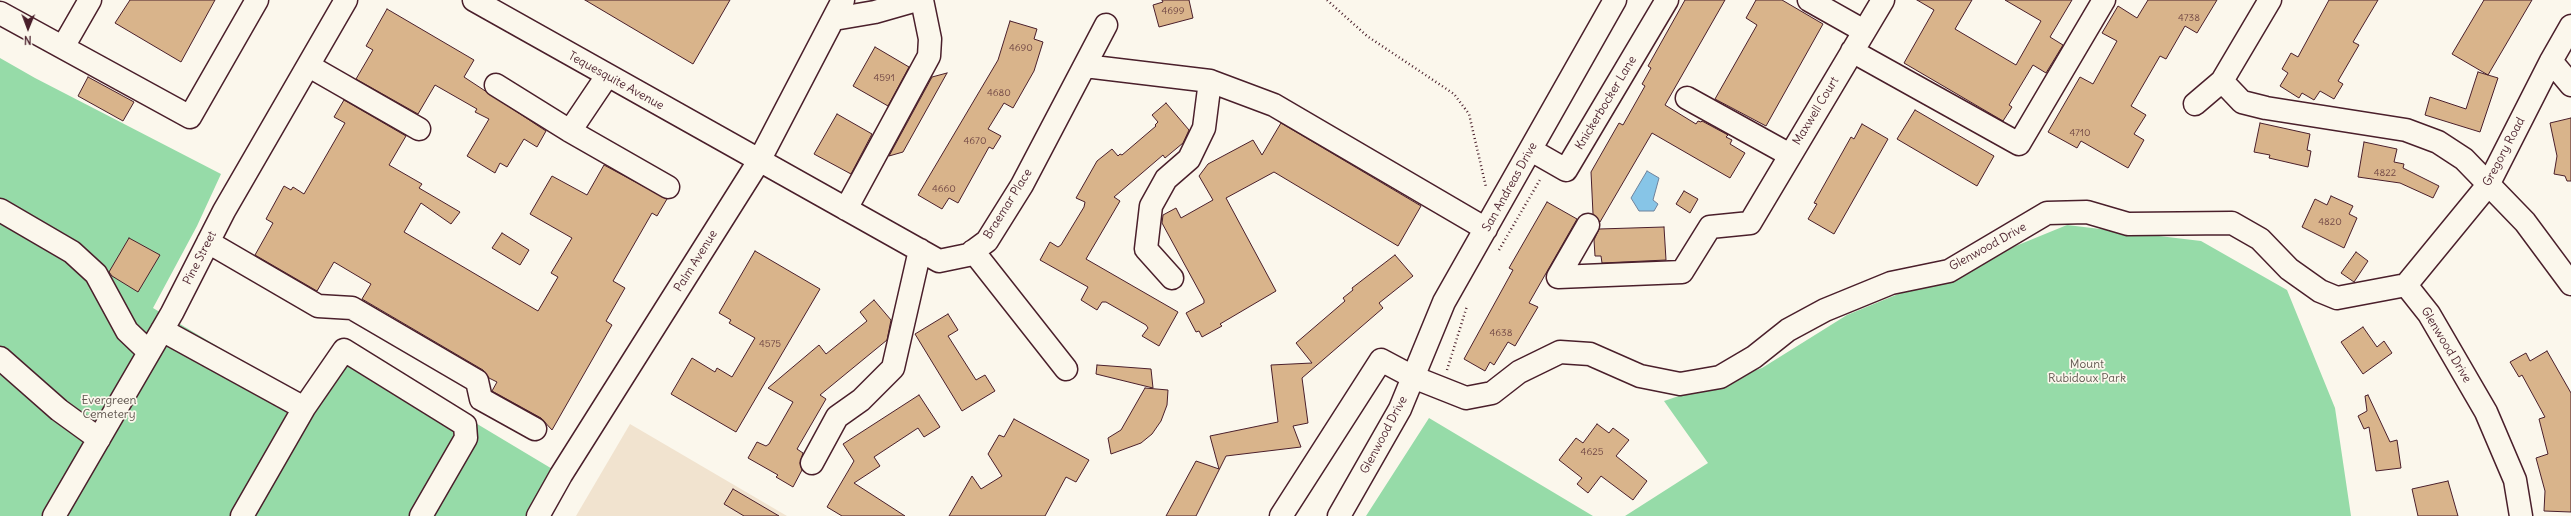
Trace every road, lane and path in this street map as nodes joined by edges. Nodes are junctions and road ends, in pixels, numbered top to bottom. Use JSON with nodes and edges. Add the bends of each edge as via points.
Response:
{"nodes":[{"id":1,"x":90,"y":0,"type":"edge"},
{"id":2,"x":257,"y":0,"type":"edge"},
{"id":3,"x":346,"y":0,"type":"edge"},
{"id":4,"x":474,"y":0,"type":"edge"},
{"id":5,"x":917,"y":0,"type":"edge"},
{"id":6,"x":922,"y":0,"type":"edge"},
{"id":7,"x":1327,"y":0,"type":"edge"},
{"id":8,"x":1615,"y":0,"type":"edge"},
{"id":9,"x":1667,"y":0,"type":"edge"},
{"id":10,"x":1810,"y":0,"type":"edge"},
{"id":11,"x":1883,"y":0,"type":"edge"},
{"id":12,"x":2104,"y":0,"type":"edge"},
{"id":13,"x":2270,"y":0,"type":"edge"},
{"id":14,"x":839,"y":5,"type":"edge"},
{"id":15,"x":0,"y":13,"type":"edge"},
{"id":16,"x":1106,"y":25,"type":"dead end"},
{"id":17,"x":2571,"y":26,"type":"edge"},
{"id":18,"x":1864,"y":31,"type":"junction"},
{"id":19,"x":62,"y":47,"type":"junction"},
{"id":20,"x":1852,"y":51,"type":"junction"},
{"id":21,"x":2551,"y":61,"type":"junction"},
{"id":22,"x":308,"y":66,"type":"junction"},
{"id":23,"x":1085,"y":66,"type":"junction"},
{"id":24,"x":607,"y":76,"type":"junction"},
{"id":25,"x":1210,"y":81,"type":"junction"},
{"id":26,"x":2222,"y":81,"type":"junction"},
{"id":27,"x":496,"y":85,"type":"dead end"},
{"id":28,"x":2571,"y":85,"type":"edge"},
{"id":29,"x":1687,"y":98,"type":"dead end"},
{"id":30,"x":2195,"y":104,"type":"dead end"},
{"id":31,"x":419,"y":129,"type":"dead end"},
{"id":32,"x":570,"y":131,"type":"junction"},
{"id":33,"x":1531,"y":150,"type":"junction"},
{"id":34,"x":1790,"y":155,"type":"junction"},
{"id":35,"x":759,"y":161,"type":"junction"},
{"id":36,"x":1551,"y":161,"type":"junction"},
{"id":37,"x":2488,"y":184,"type":"junction"},
{"id":38,"x":668,"y":188,"type":"dead end"},
{"id":39,"x":1486,"y":189,"type":"dead end"},
{"id":40,"x":846,"y":209,"type":"junction"},
{"id":41,"x":0,"y":210,"type":"edge"},
{"id":42,"x":1588,"y":225,"type":"dead end"},
{"id":43,"x":1486,"y":229,"type":"junction"},
{"id":44,"x":208,"y":242,"type":"junction"},
{"id":45,"x":920,"y":250,"type":"junction"},
{"id":46,"x":973,"y":251,"type":"junction"},
{"id":47,"x":1495,"y":256,"type":"dead end"},
{"id":48,"x":1172,"y":278,"type":"dead end"},
{"id":49,"x":2571,"y":284,"type":"edge"},
{"id":50,"x":2406,"y":285,"type":"junction"},
{"id":51,"x":1467,"y":304,"type":"dead end"},
{"id":52,"x":162,"y":330,"type":"junction"},
{"id":53,"x":149,"y":352,"type":"junction"},
{"id":54,"x":0,"y":358,"type":"edge"},
{"id":55,"x":1066,"y":369,"type":"dead end"},
{"id":56,"x":1413,"y":377,"type":"junction"},
{"id":57,"x":1442,"y":389,"type":"junction"},
{"id":58,"x":304,"y":408,"type":"junction"},
{"id":59,"x":535,"y":429,"type":"dead end"},
{"id":60,"x":98,"y":439,"type":"junction"},
{"id":61,"x":812,"y":463,"type":"dead end"},
{"id":62,"x":54,"y":516,"type":"edge"},
{"id":63,"x":242,"y":516,"type":"edge"},
{"id":64,"x":421,"y":516,"type":"edge"},
{"id":65,"x":538,"y":516,"type":"edge"},
{"id":66,"x":1281,"y":516,"type":"edge"},
{"id":67,"x":1339,"y":516,"type":"edge"},
{"id":68,"x":2521,"y":516,"type":"edge"}],
"edges":[{"from":1,"to":19,"type":"street"},
{"from":2,"to":19,"type":"street","via":[[190,118]]},
{"from":3,"to":22,"type":"street","name":"Pine Street"},
{"from":4,"to":24,"type":"street","name":"Tequesquite Avenue"},
{"from":5,"to":14,"type":"street","via":[[875,12]]},
{"from":6,"to":40,"type":"street","via":[[930,39],[929,56]]},
{"from":7,"to":39,"type":"path","via":[[1367,36],[1454,94],[1469,114]]},
{"from":8,"to":33,"type":"street","name":"San Andreas Drive"},
{"from":9,"to":36,"type":"street","name":"Knickerbocker Lane","via":[[1566,170]]},
{"from":10,"to":18,"type":"street"},
{"from":11,"to":18,"type":"street","name":"Maxwell Court"},
{"from":12,"to":20,"type":"street","via":[[2019,144]]},
{"from":13,"to":26,"type":"street"},
{"from":14,"to":35,"type":"street","name":"Palm Avenue"},
{"from":15,"to":19,"type":"street"},
{"from":16,"to":23,"type":"street","name":"Braemar Place"},
{"from":17,"to":21,"type":"street","name":"Gregory Road"},
{"from":18,"to":20,"type":"street","name":"Maxwell Court"},
{"from":20,"to":34,"type":"street","name":"Maxwell Court"},
{"from":21,"to":28,"type":"street"},
{"from":21,"to":37,"type":"street","name":"Gregory Road"},
{"from":22,"to":31,"type":"street"},
{"from":22,"to":44,"type":"street","name":"Pine Street"},
{"from":23,"to":25,"type":"street"},
{"from":23,"to":46,"type":"street","name":"Braemar Place","via":[[1022,185],[987,241]]},
{"from":24,"to":32,"type":"street"},
{"from":24,"to":35,"type":"street","name":"Tequesquite Avenue"},
{"from":25,"to":43,"type":"street","via":[[1274,105]]},
{"from":25,"to":48,"type":"street","via":[[1204,128],[1189,159],[1166,179],[1151,206],[1146,249]]},
{"from":26,"to":30,"type":"street"},
{"from":26,"to":37,"type":"street","via":[[2242,102],[2365,126],[2406,130],[2438,142],[2464,159]]},
{"from":27,"to":32,"type":"street"},
{"from":29,"to":34,"type":"street"},
{"from":32,"to":38,"type":"street"},
{"from":33,"to":36,"type":"street","name":"Knickerbocker Lane"},
{"from":33,"to":43,"type":"street","name":"San Andreas Drive"},
{"from":34,"to":42,"type":"street","name":"Maxwell Court","via":[[1750,223],[1710,227],[1682,272],[1558,277]]},
{"from":35,"to":40,"type":"street","name":"Braemar Place"},
{"from":35,"to":65,"type":"street","name":"Palm Avenue","via":[[561,475]]},
{"from":36,"to":47,"type":"path"},
{"from":37,"to":49,"type":"street","via":[[2525,222]]},
{"from":37,"to":50,"type":"street","name":"Gregory Road"},
{"from":40,"to":45,"type":"street","name":"Braemar Place"},
{"from":41,"to":53,"type":"street","via":[[72,252],[96,274],[127,331]]},
{"from":43,"to":56,"type":"street","name":"San Andreas Drive","via":[[1444,302]]},
{"from":44,"to":52,"type":"street","name":"Pine Street"},
{"from":44,"to":59,"type":"street","via":[[318,306],[352,308],[477,381],[481,399]]},
{"from":45,"to":46,"type":"street","name":"Braemar Place","via":[[939,261],[968,255]]},
{"from":45,"to":61,"type":"street","via":[[893,368],[861,400],[837,417]]},
{"from":46,"to":55,"type":"street"},
{"from":50,"to":57,"type":"street","name":"Glenwood Drive","via":[[2337,298],[2320,291],[2288,269],[2260,239],[2232,223],[2128,224],[2087,212],[2047,213],[1950,271],[1891,283],[1825,310],[1788,330],[1754,357],[1720,377],[1680,384],[1640,376],[1590,354],[1560,352],[1519,372],[1492,393],[1466,398]]},
{"from":50,"to":68,"type":"street","name":"Glenwood Drive","via":[[2429,314],[2486,412],[2515,480]]},
{"from":51,"to":57,"type":"path"},
{"from":52,"to":53,"type":"street","name":"Pine Street"},
{"from":52,"to":58,"type":"street"},
{"from":53,"to":60,"type":"street","name":"Pine Street"},
{"from":54,"to":60,"type":"street","via":[[59,410]]},
{"from":56,"to":57,"type":"street","name":"Glenwood Drive"},
{"from":56,"to":66,"type":"street","via":[[1381,360]]},
{"from":56,"to":67,"type":"street","name":"Glenwood Drive","via":[[1400,408]]},
{"from":58,"to":63,"type":"street"},
{"from":58,"to":64,"type":"street","via":[[344,350],[465,425],[466,438]]},
{"from":60,"to":62,"type":"street","name":"Pine Street"}]}
